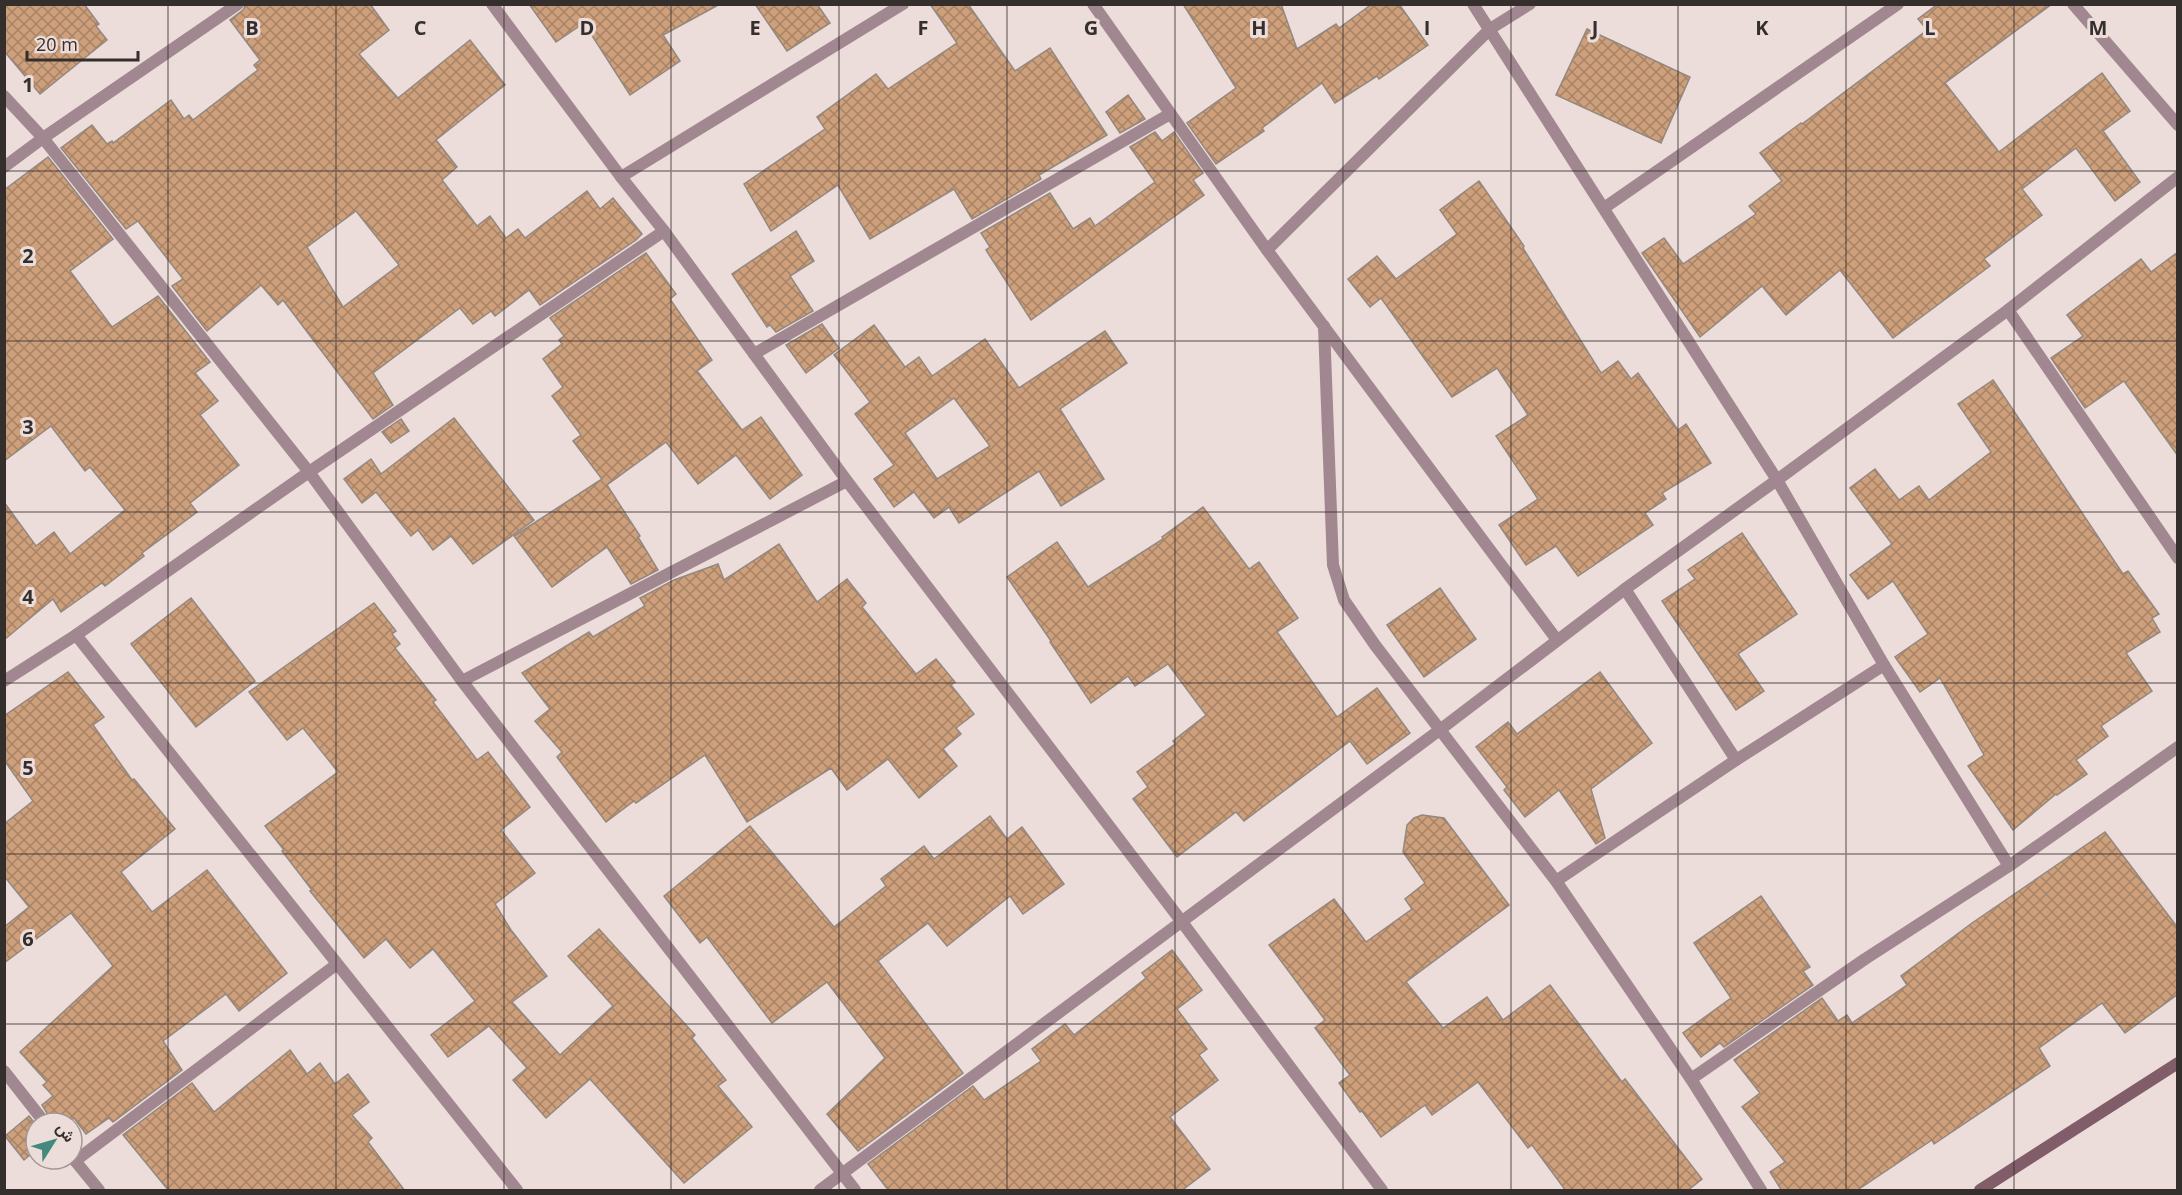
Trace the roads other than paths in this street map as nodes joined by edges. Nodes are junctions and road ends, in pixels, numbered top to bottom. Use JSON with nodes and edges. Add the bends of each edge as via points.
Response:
{"nodes":[{"id":1,"x":238,"y":4,"type":"edge"},
{"id":2,"x":492,"y":4,"type":"edge"},
{"id":3,"x":903,"y":4,"type":"edge"},
{"id":4,"x":1093,"y":4,"type":"edge"},
{"id":5,"x":1473,"y":4,"type":"edge"},
{"id":6,"x":1530,"y":4,"type":"edge"},
{"id":7,"x":1898,"y":4,"type":"edge"},
{"id":8,"x":2073,"y":4,"type":"edge"},
{"id":9,"x":1490,"y":29,"type":"junction"},
{"id":10,"x":4,"y":96,"type":"edge"},
{"id":11,"x":1170,"y":114,"type":"junction"},
{"id":12,"x":2178,"y":125,"type":"edge"},
{"id":13,"x":43,"y":138,"type":"junction"},
{"id":14,"x":4,"y":167,"type":"edge"},
{"id":15,"x":621,"y":177,"type":"junction"},
{"id":16,"x":2178,"y":177,"type":"edge"},
{"id":17,"x":1604,"y":208,"type":"junction"},
{"id":18,"x":664,"y":231,"type":"junction"},
{"id":19,"x":1267,"y":250,"type":"junction"},
{"id":20,"x":2008,"y":310,"type":"junction"},
{"id":21,"x":1324,"y":326,"type":"junction"},
{"id":22,"x":754,"y":354,"type":"junction"},
{"id":23,"x":309,"y":472,"type":"junction"},
{"id":24,"x":1777,"y":480,"type":"junction"},
{"id":25,"x":847,"y":481,"type":"junction"},
{"id":26,"x":2178,"y":558,"type":"edge"},
{"id":27,"x":1625,"y":590,"type":"junction"},
{"id":28,"x":75,"y":635,"type":"junction"},
{"id":29,"x":1557,"y":640,"type":"junction"},
{"id":30,"x":1884,"y":665,"type":"junction"},
{"id":31,"x":4,"y":681,"type":"edge"},
{"id":32,"x":462,"y":681,"type":"junction"},
{"id":33,"x":1441,"y":729,"type":"junction"},
{"id":34,"x":2178,"y":747,"type":"edge"},
{"id":35,"x":1736,"y":760,"type":"junction"},
{"id":36,"x":2009,"y":866,"type":"junction"},
{"id":37,"x":1556,"y":881,"type":"junction"},
{"id":38,"x":1182,"y":922,"type":"junction"},
{"id":39,"x":337,"y":964,"type":"junction"},
{"id":40,"x":2178,"y":1063,"type":"edge"},
{"id":41,"x":4,"y":1071,"type":"edge"},
{"id":42,"x":1691,"y":1079,"type":"junction"},
{"id":43,"x":36,"y":1111,"type":"edge"},
{"id":44,"x":84,"y":1151,"type":"edge"},
{"id":45,"x":83,"y":1171,"type":"edge"},
{"id":46,"x":840,"y":1173,"type":"junction"},
{"id":47,"x":99,"y":1191,"type":"edge"},
{"id":48,"x":517,"y":1191,"type":"edge"},
{"id":49,"x":820,"y":1191,"type":"edge"},
{"id":50,"x":855,"y":1191,"type":"edge"},
{"id":51,"x":1382,"y":1191,"type":"edge"},
{"id":52,"x":1761,"y":1191,"type":"edge"},
{"id":53,"x":1980,"y":1191,"type":"edge"}],
"edges":[{"from":1,"to":13,"type":"street"},
{"from":2,"to":15,"type":"street"},
{"from":3,"to":15,"type":"street"},
{"from":4,"to":11,"type":"street"},
{"from":5,"to":9,"type":"street"},
{"from":6,"to":9,"type":"street"},
{"from":7,"to":17,"type":"street"},
{"from":8,"to":12,"type":"street"},
{"from":9,"to":17,"type":"street"},
{"from":9,"to":19,"type":"street"},
{"from":10,"to":13,"type":"street"},
{"from":11,"to":19,"type":"street"},
{"from":11,"to":22,"type":"street"},
{"from":13,"to":14,"type":"street"},
{"from":13,"to":23,"type":"street"},
{"from":15,"to":18,"type":"street"},
{"from":16,"to":20,"type":"street"},
{"from":17,"to":24,"type":"street"},
{"from":18,"to":22,"type":"street"},
{"from":18,"to":23,"type":"street"},
{"from":19,"to":21,"type":"street"},
{"from":20,"to":24,"type":"street"},
{"from":20,"to":26,"type":"street"},
{"from":21,"to":29,"type":"street"},
{"from":21,"to":33,"type":"street","via":[[1333,565],[1344,600]]},
{"from":22,"to":25,"type":"street"},
{"from":23,"to":28,"type":"street"},
{"from":23,"to":32,"type":"street"},
{"from":24,"to":27,"type":"street"},
{"from":24,"to":30,"type":"street"},
{"from":25,"to":32,"type":"street"},
{"from":25,"to":38,"type":"street"},
{"from":27,"to":29,"type":"street"},
{"from":27,"to":35,"type":"street"},
{"from":28,"to":31,"type":"street"},
{"from":28,"to":39,"type":"street"},
{"from":29,"to":33,"type":"street"},
{"from":30,"to":35,"type":"street"},
{"from":30,"to":36,"type":"street"},
{"from":32,"to":46,"type":"street"},
{"from":33,"to":37,"type":"street"},
{"from":33,"to":38,"type":"street"},
{"from":34,"to":36,"type":"street"},
{"from":35,"to":37,"type":"street"},
{"from":36,"to":42,"type":"street"},
{"from":37,"to":42,"type":"street"},
{"from":38,"to":46,"type":"street"},
{"from":38,"to":51,"type":"street"},
{"from":39,"to":44,"type":"street"},
{"from":39,"to":48,"type":"street"},
{"from":40,"to":53,"type":"street"},
{"from":41,"to":43,"type":"street"},
{"from":42,"to":52,"type":"street"},
{"from":45,"to":47,"type":"street"},
{"from":46,"to":49,"type":"street"},
{"from":46,"to":50,"type":"street"}]}
